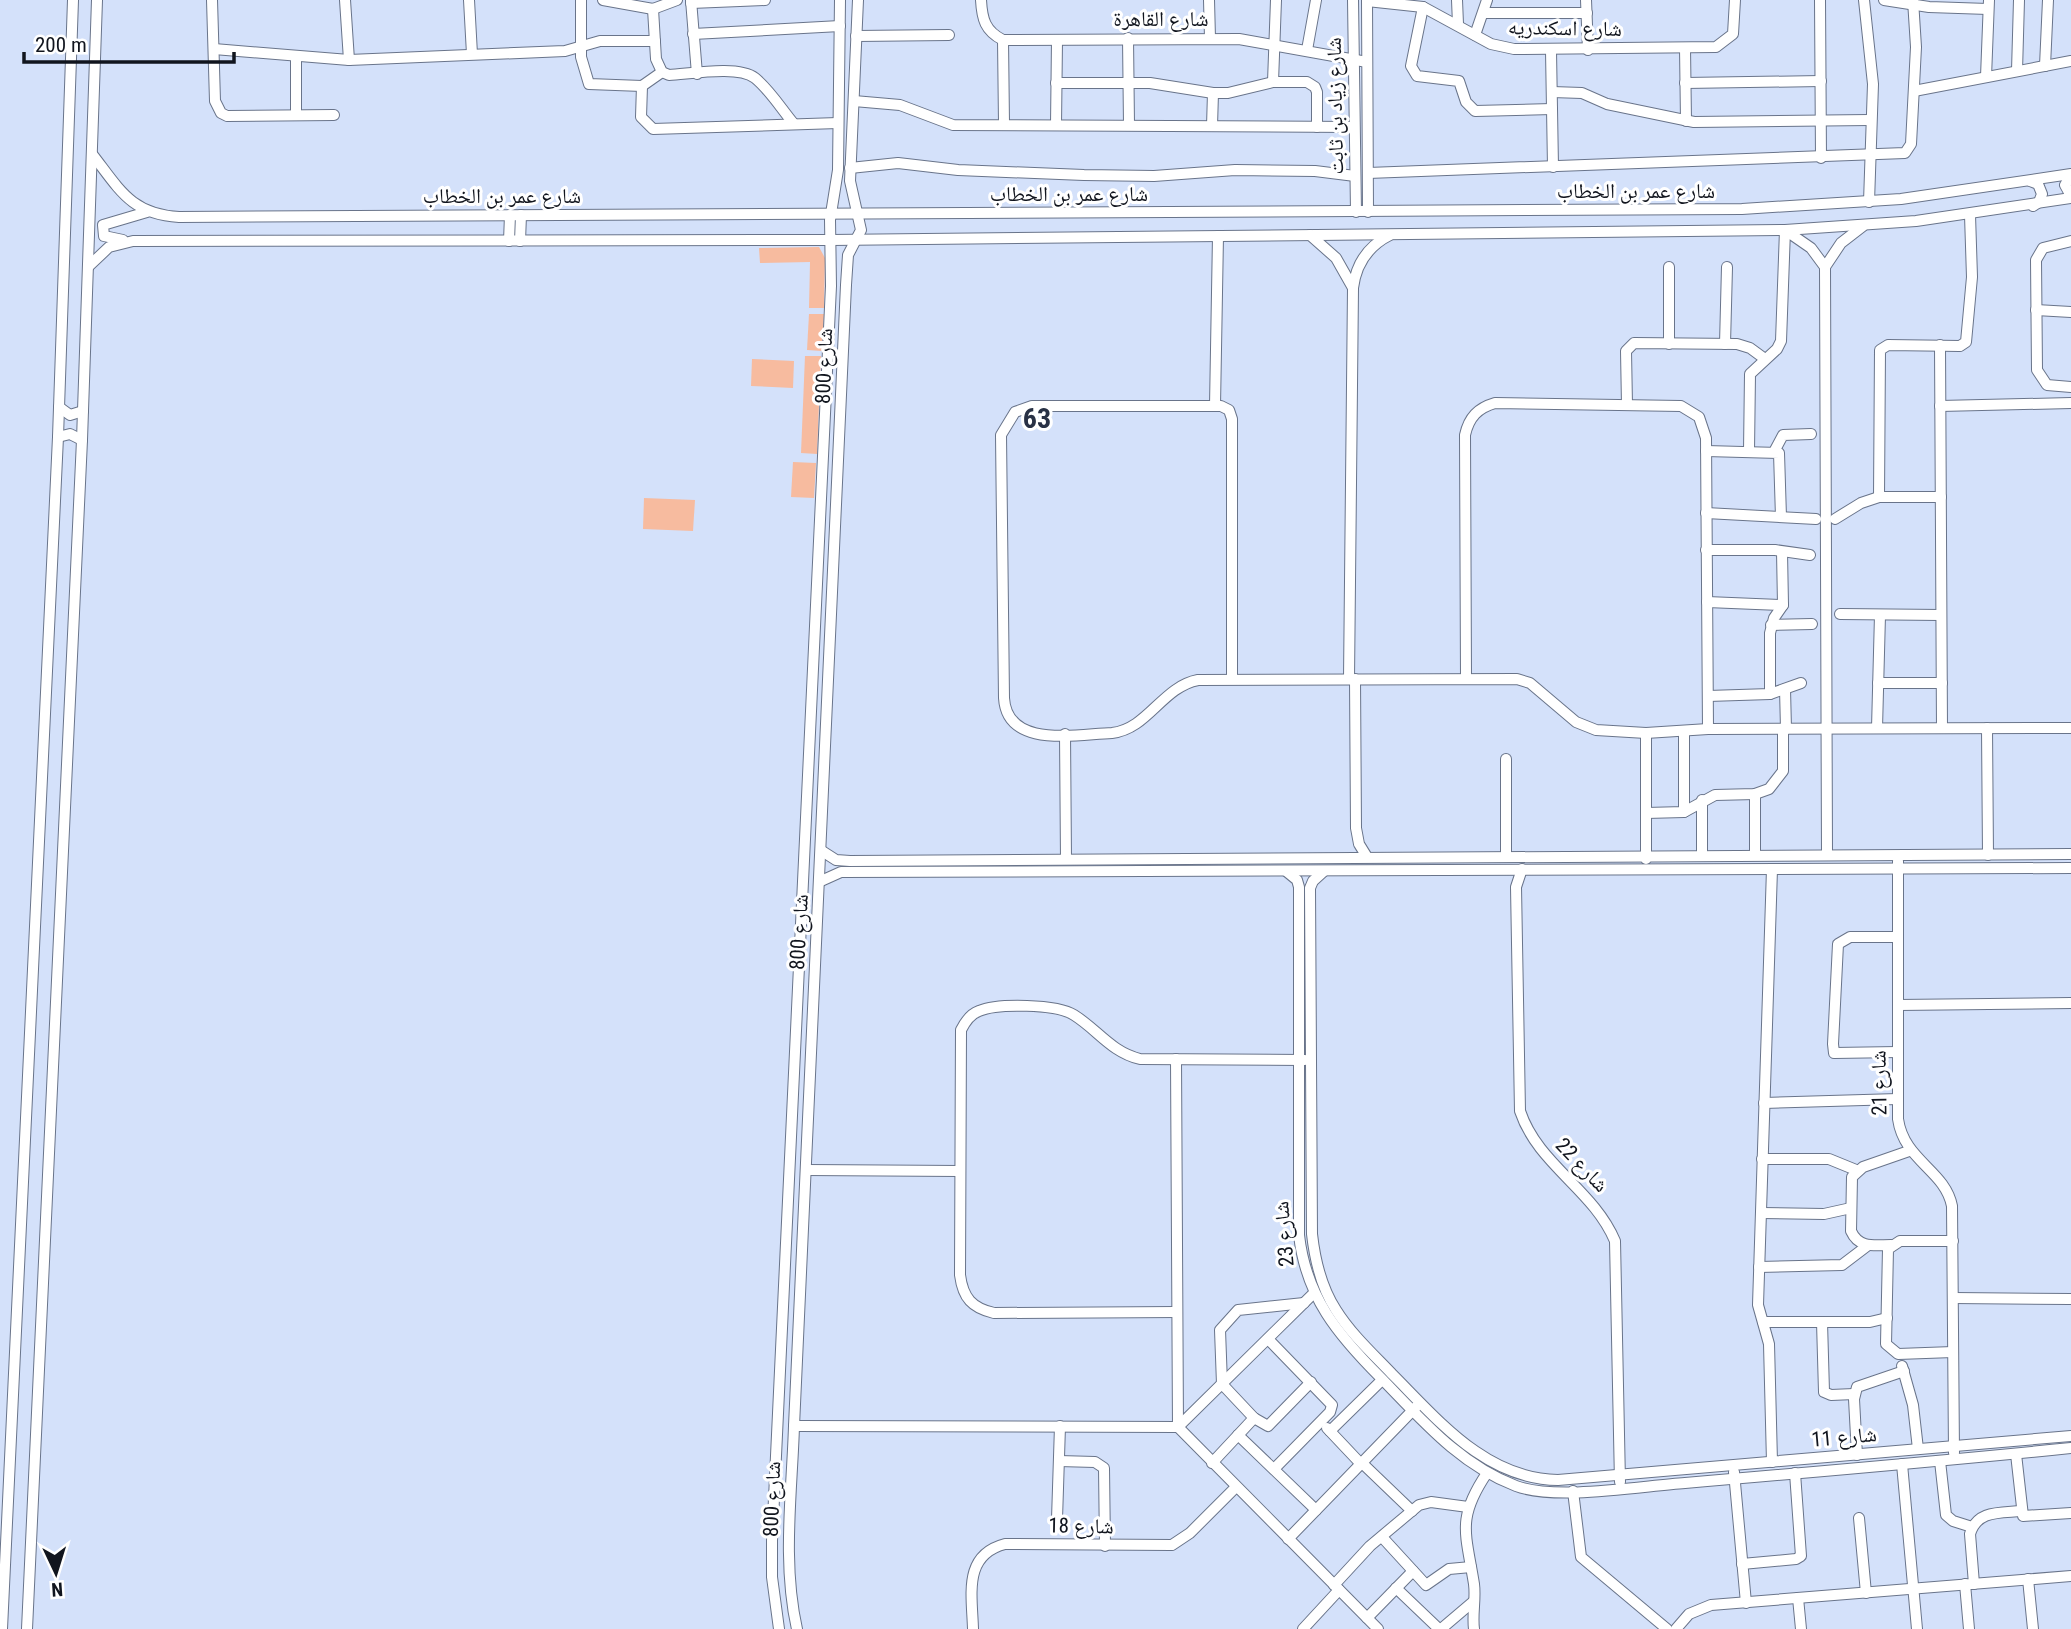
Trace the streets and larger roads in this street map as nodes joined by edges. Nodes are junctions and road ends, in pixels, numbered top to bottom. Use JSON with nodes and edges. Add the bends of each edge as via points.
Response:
{"nodes":[{"id":1,"x":73,"y":0,"type":"edge"},
{"id":2,"x":97,"y":0,"type":"edge"},
{"id":3,"x":212,"y":0,"type":"edge"},
{"id":4,"x":345,"y":0,"type":"edge"},
{"id":5,"x":470,"y":0,"type":"edge"},
{"id":6,"x":581,"y":0,"type":"edge"},
{"id":7,"x":603,"y":0,"type":"edge"},
{"id":8,"x":677,"y":0,"type":"edge"},
{"id":9,"x":765,"y":0,"type":"edge"},
{"id":10,"x":840,"y":0,"type":"edge"},
{"id":11,"x":858,"y":0,"type":"edge"},
{"id":12,"x":981,"y":0,"type":"edge"},
{"id":13,"x":1209,"y":0,"type":"edge"},
{"id":14,"x":1276,"y":0,"type":"edge"},
{"id":15,"x":1316,"y":0,"type":"edge"},
{"id":16,"x":1353,"y":0,"type":"edge"},
{"id":17,"x":1367,"y":0,"type":"edge"},
{"id":18,"x":1457,"y":0,"type":"edge"},
{"id":19,"x":1487,"y":0,"type":"edge"},
{"id":20,"x":1528,"y":0,"type":"edge"},
{"id":21,"x":1586,"y":0,"type":"edge"},
{"id":22,"x":1735,"y":0,"type":"edge"},
{"id":23,"x":1820,"y":0,"type":"edge"},
{"id":24,"x":1864,"y":0,"type":"edge"},
{"id":25,"x":1884,"y":0,"type":"edge"},
{"id":26,"x":2019,"y":0,"type":"edge"},
{"id":27,"x":2048,"y":0,"type":"edge"},
{"id":28,"x":691,"y":1,"type":"edge"},
{"id":29,"x":1913,"y":2,"type":"edge"},
{"id":30,"x":1988,"y":5,"type":"edge"},
{"id":31,"x":1423,"y":7,"type":"junction"},
{"id":32,"x":653,"y":9,"type":"junction"},
{"id":33,"x":1484,"y":13,"type":"junction"},
{"id":34,"x":1528,"y":13,"type":"junction"},
{"id":35,"x":1587,"y":13,"type":"junction"},
{"id":36,"x":1458,"y":24,"type":"junction"},
{"id":37,"x":840,"y":26,"type":"junction"},
{"id":38,"x":693,"y":34,"type":"junction"},
{"id":39,"x":949,"y":35,"type":"dead end"},
{"id":40,"x":856,"y":36,"type":"junction"},
{"id":41,"x":1475,"y":36,"type":"junction"},
{"id":42,"x":1128,"y":38,"type":"junction"},
{"id":43,"x":1210,"y":38,"type":"junction"},
{"id":44,"x":1003,"y":40,"type":"junction"},
{"id":45,"x":1057,"y":40,"type":"junction"},
{"id":46,"x":655,"y":41,"type":"junction"},
{"id":47,"x":1275,"y":44,"type":"junction"},
{"id":48,"x":580,"y":45,"type":"junction"},
{"id":49,"x":1685,"y":48,"type":"junction"},
{"id":50,"x":214,"y":49,"type":"junction"},
{"id":51,"x":1307,"y":50,"type":"junction"},
{"id":52,"x":1588,"y":50,"type":"junction"},
{"id":53,"x":1551,"y":51,"type":"junction"},
{"id":54,"x":472,"y":54,"type":"junction"},
{"id":55,"x":296,"y":57,"type":"junction"},
{"id":56,"x":1353,"y":59,"type":"junction"},
{"id":57,"x":349,"y":60,"type":"junction"},
{"id":58,"x":2071,"y":61,"type":"edge"},
{"id":59,"x":1367,"y":62,"type":"junction"},
{"id":60,"x":2045,"y":66,"type":"junction"},
{"id":61,"x":2017,"y":71,"type":"junction"},
{"id":62,"x":662,"y":72,"type":"junction"},
{"id":63,"x":696,"y":74,"type":"junction"},
{"id":64,"x":1986,"y":77,"type":"junction"},
{"id":65,"x":1821,"y":81,"type":"junction"},
{"id":66,"x":1128,"y":82,"type":"junction"},
{"id":67,"x":1273,"y":82,"type":"junction"},
{"id":68,"x":1056,"y":83,"type":"junction"},
{"id":69,"x":1685,"y":83,"type":"junction"},
{"id":70,"x":642,"y":86,"type":"junction"},
{"id":71,"x":1914,"y":91,"type":"junction"},
{"id":72,"x":1552,"y":92,"type":"junction"},
{"id":73,"x":1213,"y":93,"type":"junction"},
{"id":74,"x":854,"y":101,"type":"junction"},
{"id":75,"x":1552,"y":109,"type":"junction"},
{"id":76,"x":296,"y":115,"type":"junction"},
{"id":77,"x":334,"y":115,"type":"dead end"},
{"id":78,"x":1870,"y":120,"type":"junction"},
{"id":79,"x":1686,"y":121,"type":"junction"},
{"id":80,"x":1821,"y":121,"type":"junction"},
{"id":81,"x":838,"y":123,"type":"junction"},
{"id":82,"x":794,"y":124,"type":"junction"},
{"id":83,"x":1004,"y":124,"type":"junction"},
{"id":84,"x":1056,"y":125,"type":"junction"},
{"id":85,"x":1129,"y":125,"type":"junction"},
{"id":86,"x":1212,"y":126,"type":"junction"},
{"id":87,"x":1317,"y":127,"type":"junction"},
{"id":88,"x":1354,"y":127,"type":"junction"},
{"id":89,"x":92,"y":154,"type":"junction"},
{"id":90,"x":1870,"y":156,"type":"junction"},
{"id":91,"x":1821,"y":158,"type":"junction"},
{"id":92,"x":1553,"y":167,"type":"junction"},
{"id":93,"x":850,"y":172,"type":"junction"},
{"id":94,"x":1368,"y":173,"type":"junction"},
{"id":95,"x":2071,"y":174,"type":"edge"},
{"id":96,"x":1355,"y":176,"type":"junction"},
{"id":97,"x":837,"y":177,"type":"junction"},
{"id":98,"x":2030,"y":181,"type":"junction"},
{"id":99,"x":2071,"y":197,"type":"edge"},
{"id":100,"x":1869,"y":202,"type":"junction"},
{"id":101,"x":2033,"y":206,"type":"junction"},
{"id":102,"x":1641,"y":210,"type":"junction"},
{"id":103,"x":1663,"y":210,"type":"junction"},
{"id":104,"x":147,"y":212,"type":"junction"},
{"id":105,"x":1362,"y":212,"type":"junction"},
{"id":106,"x":1121,"y":213,"type":"junction"},
{"id":107,"x":830,"y":214,"type":"junction"},
{"id":108,"x":858,"y":214,"type":"junction"},
{"id":109,"x":515,"y":215,"type":"junction"},
{"id":110,"x":1969,"y":215,"type":"junction"},
{"id":111,"x":1863,"y":226,"type":"junction"},
{"id":112,"x":1785,"y":230,"type":"junction"},
{"id":113,"x":1640,"y":232,"type":"junction"},
{"id":114,"x":1661,"y":232,"type":"junction"},
{"id":115,"x":1391,"y":234,"type":"junction"},
{"id":116,"x":1310,"y":235,"type":"junction"},
{"id":117,"x":1218,"y":236,"type":"junction"},
{"id":118,"x":1121,"y":237,"type":"junction"},
{"id":119,"x":831,"y":240,"type":"junction"},
{"id":120,"x":858,"y":240,"type":"junction"},
{"id":121,"x":133,"y":241,"type":"junction"},
{"id":122,"x":514,"y":241,"type":"junction"},
{"id":123,"x":2071,"y":242,"type":"edge"},
{"id":124,"x":88,"y":267,"type":"junction"},
{"id":125,"x":1669,"y":267,"type":"dead end"},
{"id":126,"x":1727,"y":267,"type":"dead end"},
{"id":127,"x":1825,"y":267,"type":"junction"},
{"id":128,"x":1353,"y":288,"type":"junction"},
{"id":129,"x":2036,"y":310,"type":"junction"},
{"id":130,"x":2071,"y":312,"type":"edge"},
{"id":131,"x":1670,"y":344,"type":"junction"},
{"id":132,"x":1726,"y":344,"type":"junction"},
{"id":133,"x":1940,"y":345,"type":"junction"},
{"id":134,"x":1765,"y":359,"type":"junction"},
{"id":135,"x":2071,"y":387,"type":"edge"},
{"id":136,"x":2071,"y":402,"type":"edge"},
{"id":137,"x":1627,"y":405,"type":"junction"},
{"id":138,"x":1215,"y":406,"type":"junction"},
{"id":139,"x":1940,"y":406,"type":"junction"},
{"id":140,"x":59,"y":408,"type":"junction"},
{"id":141,"x":83,"y":411,"type":"junction"},
{"id":142,"x":1811,"y":434,"type":"dead end"},
{"id":143,"x":58,"y":437,"type":"junction"},
{"id":144,"x":82,"y":440,"type":"junction"},
{"id":145,"x":1775,"y":450,"type":"junction"},
{"id":146,"x":1706,"y":451,"type":"junction"},
{"id":147,"x":1749,"y":451,"type":"junction"},
{"id":148,"x":1880,"y":497,"type":"junction"},
{"id":149,"x":1941,"y":497,"type":"junction"},
{"id":150,"x":1706,"y":513,"type":"junction"},
{"id":151,"x":1781,"y":517,"type":"junction"},
{"id":152,"x":1816,"y":519,"type":"dead end"},
{"id":153,"x":1835,"y":519,"type":"dead end"},
{"id":154,"x":1706,"y":550,"type":"junction"},
{"id":155,"x":1782,"y":552,"type":"junction"},
{"id":156,"x":1810,"y":555,"type":"dead end"},
{"id":157,"x":1707,"y":602,"type":"junction"},
{"id":158,"x":1783,"y":605,"type":"junction"},
{"id":159,"x":1840,"y":614,"type":"dead end"},
{"id":160,"x":1880,"y":615,"type":"junction"},
{"id":161,"x":1941,"y":615,"type":"junction"},
{"id":162,"x":1812,"y":624,"type":"dead end"},
{"id":163,"x":1771,"y":625,"type":"junction"},
{"id":164,"x":1352,"y":679,"type":"junction"},
{"id":165,"x":1466,"y":679,"type":"junction"},
{"id":166,"x":1232,"y":680,"type":"junction"},
{"id":167,"x":1801,"y":683,"type":"dead end"},
{"id":168,"x":1878,"y":683,"type":"junction"},
{"id":169,"x":1942,"y":683,"type":"junction"},
{"id":170,"x":1786,"y":689,"type":"junction"},
{"id":171,"x":1770,"y":694,"type":"junction"},
{"id":172,"x":1707,"y":696,"type":"junction"},
{"id":173,"x":1877,"y":728,"type":"junction"},
{"id":174,"x":1942,"y":728,"type":"junction"},
{"id":175,"x":1987,"y":728,"type":"junction"},
{"id":176,"x":2071,"y":728,"type":"edge"},
{"id":177,"x":811,"y":729,"type":"junction"},
{"id":178,"x":1708,"y":729,"type":"junction"},
{"id":179,"x":1784,"y":729,"type":"junction"},
{"id":180,"x":1827,"y":729,"type":"junction"},
{"id":181,"x":828,"y":730,"type":"junction"},
{"id":182,"x":1684,"y":732,"type":"junction"},
{"id":183,"x":1646,"y":733,"type":"junction"},
{"id":184,"x":1065,"y":734,"type":"junction"},
{"id":185,"x":1506,"y":758,"type":"dead end"},
{"id":186,"x":1755,"y":794,"type":"junction"},
{"id":187,"x":1702,"y":800,"type":"junction"},
{"id":188,"x":1684,"y":812,"type":"junction"},
{"id":189,"x":1646,"y":813,"type":"junction"},
{"id":190,"x":822,"y":851,"type":"junction"},
{"id":191,"x":2071,"y":854,"type":"edge"},
{"id":192,"x":1646,"y":855,"type":"junction"},
{"id":193,"x":1702,"y":855,"type":"junction"},
{"id":194,"x":1755,"y":855,"type":"junction"},
{"id":195,"x":1827,"y":855,"type":"junction"},
{"id":196,"x":1988,"y":855,"type":"junction"},
{"id":197,"x":1463,"y":856,"type":"junction"},
{"id":198,"x":1506,"y":856,"type":"junction"},
{"id":199,"x":1898,"y":856,"type":"junction"},
{"id":200,"x":1367,"y":857,"type":"junction"},
{"id":201,"x":1066,"y":859,"type":"junction"},
{"id":202,"x":990,"y":865,"type":"junction"},
{"id":203,"x":1898,"y":868,"type":"junction"},
{"id":204,"x":2071,"y":868,"type":"edge"},
{"id":205,"x":1522,"y":869,"type":"junction"},
{"id":206,"x":1645,"y":869,"type":"junction"},
{"id":207,"x":1772,"y":869,"type":"junction"},
{"id":208,"x":1463,"y":870,"type":"junction"},
{"id":209,"x":1286,"y":871,"type":"junction"},
{"id":210,"x":1324,"y":871,"type":"junction"},
{"id":211,"x":821,"y":881,"type":"junction"},
{"id":212,"x":1898,"y":937,"type":"junction"},
{"id":213,"x":800,"y":978,"type":"junction"},
{"id":214,"x":816,"y":978,"type":"junction"},
{"id":215,"x":2071,"y":1003,"type":"edge"},
{"id":216,"x":1898,"y":1005,"type":"junction"},
{"id":217,"x":1898,"y":1052,"type":"junction"},
{"id":218,"x":1176,"y":1059,"type":"junction"},
{"id":219,"x":1299,"y":1060,"type":"junction"},
{"id":220,"x":1311,"y":1060,"type":"junction"},
{"id":221,"x":1898,"y":1099,"type":"junction"},
{"id":222,"x":1764,"y":1103,"type":"junction"},
{"id":223,"x":1909,"y":1151,"type":"junction"},
{"id":224,"x":1762,"y":1159,"type":"junction"},
{"id":225,"x":806,"y":1170,"type":"junction"},
{"id":226,"x":1856,"y":1170,"type":"junction"},
{"id":227,"x":960,"y":1171,"type":"junction"},
{"id":228,"x":1851,"y":1208,"type":"junction"},
{"id":229,"x":1761,"y":1213,"type":"junction"},
{"id":230,"x":1953,"y":1241,"type":"junction"},
{"id":231,"x":1891,"y":1245,"type":"junction"},
{"id":232,"x":1867,"y":1246,"type":"junction"},
{"id":233,"x":1759,"y":1267,"type":"junction"},
{"id":234,"x":1314,"y":1294,"type":"junction"},
{"id":235,"x":1953,"y":1298,"type":"junction"},
{"id":236,"x":2071,"y":1299,"type":"edge"},
{"id":237,"x":1304,"y":1303,"type":"junction"},
{"id":238,"x":1177,"y":1312,"type":"junction"},
{"id":239,"x":1886,"y":1318,"type":"junction"},
{"id":240,"x":1763,"y":1322,"type":"junction"},
{"id":241,"x":1822,"y":1322,"type":"junction"},
{"id":242,"x":1268,"y":1339,"type":"junction"},
{"id":243,"x":1953,"y":1352,"type":"junction"},
{"id":244,"x":1898,"y":1354,"type":"junction"},
{"id":245,"x":1904,"y":1371,"type":"junction"},
{"id":246,"x":1382,"y":1380,"type":"junction"},
{"id":247,"x":1311,"y":1382,"type":"junction"},
{"id":248,"x":1222,"y":1384,"type":"junction"},
{"id":249,"x":1854,"y":1394,"type":"junction"},
{"id":250,"x":1417,"y":1407,"type":"junction"},
{"id":251,"x":1254,"y":1418,"type":"junction"},
{"id":252,"x":1321,"y":1422,"type":"junction"},
{"id":253,"x":794,"y":1426,"type":"junction"},
{"id":254,"x":1060,"y":1426,"type":"junction"},
{"id":255,"x":1178,"y":1427,"type":"junction"},
{"id":256,"x":1330,"y":1431,"type":"junction"},
{"id":257,"x":1238,"y":1435,"type":"junction"},
{"id":258,"x":2071,"y":1436,"type":"edge"},
{"id":259,"x":1954,"y":1446,"type":"junction"},
{"id":260,"x":2071,"y":1448,"type":"edge"},
{"id":261,"x":1918,"y":1449,"type":"junction"},
{"id":262,"x":2016,"y":1454,"type":"junction"},
{"id":263,"x":1857,"y":1455,"type":"junction"},
{"id":264,"x":1954,"y":1460,"type":"junction"},
{"id":265,"x":1059,"y":1461,"type":"junction"},
{"id":266,"x":1940,"y":1461,"type":"junction"},
{"id":267,"x":1772,"y":1462,"type":"junction"},
{"id":268,"x":1212,"y":1463,"type":"junction"},
{"id":269,"x":1361,"y":1464,"type":"junction"},
{"id":270,"x":1902,"y":1464,"type":"junction"},
{"id":271,"x":1733,"y":1466,"type":"junction"},
{"id":272,"x":1274,"y":1469,"type":"junction"},
{"id":273,"x":1488,"y":1473,"type":"junction"},
{"id":274,"x":1795,"y":1473,"type":"junction"},
{"id":275,"x":1620,"y":1476,"type":"junction"},
{"id":276,"x":1734,"y":1478,"type":"junction"},
{"id":277,"x":1236,"y":1487,"type":"junction"},
{"id":278,"x":1620,"y":1488,"type":"junction"},
{"id":279,"x":1573,"y":1490,"type":"junction"},
{"id":280,"x":1468,"y":1507,"type":"junction"},
{"id":281,"x":1316,"y":1510,"type":"junction"},
{"id":282,"x":1412,"y":1511,"type":"junction"},
{"id":283,"x":2021,"y":1511,"type":"junction"},
{"id":284,"x":2071,"y":1513,"type":"edge"},
{"id":285,"x":1859,"y":1518,"type":"dead end"},
{"id":286,"x":1057,"y":1519,"type":"dead end"},
{"id":287,"x":1972,"y":1527,"type":"junction"},
{"id":288,"x":1382,"y":1537,"type":"junction"},
{"id":289,"x":1288,"y":1539,"type":"junction"},
{"id":290,"x":1104,"y":1546,"type":"junction"},
{"id":291,"x":1742,"y":1564,"type":"junction"},
{"id":292,"x":1471,"y":1567,"type":"junction"},
{"id":293,"x":1413,"y":1571,"type":"junction"},
{"id":294,"x":2071,"y":1576,"type":"edge"},
{"id":295,"x":2028,"y":1579,"type":"junction"},
{"id":296,"x":1969,"y":1584,"type":"junction"},
{"id":297,"x":1337,"y":1587,"type":"junction"},
{"id":298,"x":1396,"y":1588,"type":"junction"},
{"id":299,"x":1913,"y":1589,"type":"junction"},
{"id":300,"x":1866,"y":1593,"type":"junction"},
{"id":301,"x":1798,"y":1598,"type":"junction"},
{"id":302,"x":1474,"y":1601,"type":"junction"},
{"id":303,"x":1746,"y":1602,"type":"junction"},
{"id":304,"x":1367,"y":1618,"type":"junction"},
{"id":305,"x":1307,"y":1627,"type":"edge"},
{"id":306,"x":2,"y":1629,"type":"edge"},
{"id":307,"x":27,"y":1629,"type":"edge"},
{"id":308,"x":779,"y":1629,"type":"edge"},
{"id":309,"x":797,"y":1629,"type":"edge"},
{"id":310,"x":973,"y":1629,"type":"edge"},
{"id":311,"x":1378,"y":1629,"type":"edge"},
{"id":312,"x":1440,"y":1629,"type":"edge"},
{"id":313,"x":1474,"y":1629,"type":"edge"},
{"id":314,"x":1667,"y":1629,"type":"edge"},
{"id":315,"x":1676,"y":1629,"type":"edge"},
{"id":316,"x":1801,"y":1629,"type":"edge"},
{"id":317,"x":1917,"y":1629,"type":"edge"},
{"id":318,"x":1969,"y":1629,"type":"edge"},
{"id":319,"x":2033,"y":1629,"type":"edge"}],
"edges":[{"from":1,"to":140,"type":"street"},
{"from":2,"to":89,"type":"street"},
{"from":3,"to":50,"type":"street"},
{"from":4,"to":57,"type":"street"},
{"from":5,"to":54,"type":"street"},
{"from":6,"to":48,"type":"street"},
{"from":7,"to":32,"type":"street"},
{"from":8,"to":32,"type":"street"},
{"from":9,"to":28,"type":"street"},
{"from":10,"to":37,"type":"street","name":"شارع 800"},
{"from":11,"to":40,"type":"street","name":"شارع 800"},
{"from":12,"to":44,"type":"street","via":[[987,29]]},
{"from":13,"to":43,"type":"street"},
{"from":14,"to":47,"type":"street"},
{"from":15,"to":51,"type":"street"},
{"from":16,"to":56,"type":"street","name":"شارع زياد بن ثابت"},
{"from":17,"to":31,"type":"street","name":"شارع اسكندريه"},
{"from":17,"to":59,"type":"street","name":"شارع زياد بن ثابت"},
{"from":18,"to":36,"type":"street"},
{"from":19,"to":33,"type":"street"},
{"from":20,"to":34,"type":"street"},
{"from":21,"to":35,"type":"street"},
{"from":22,"to":49,"type":"street","name":"شارع اسكندريه","via":[[1735,27],[1729,40],[1716,47]]},
{"from":23,"to":65,"type":"street"},
{"from":24,"to":78,"type":"street","via":[[1872,67]]},
{"from":25,"to":29,"type":"street"},
{"from":26,"to":61,"type":"street"},
{"from":27,"to":60,"type":"street"},
{"from":28,"to":38,"type":"street"},
{"from":29,"to":30,"type":"street"},
{"from":29,"to":71,"type":"street"},
{"from":30,"to":64,"type":"street"},
{"from":31,"to":36,"type":"street","name":"شارع اسكندريه"},
{"from":31,"to":75,"type":"street","via":[[1411,66],[1417,76],[1459,81],[1466,102],[1475,111]]},
{"from":32,"to":46,"type":"street"},
{"from":33,"to":34,"type":"street"},
{"from":33,"to":41,"type":"street"},
{"from":34,"to":35,"type":"street"},
{"from":35,"to":52,"type":"street"},
{"from":36,"to":41,"type":"street","name":"شارع اسكندريه"},
{"from":37,"to":38,"type":"street"},
{"from":37,"to":81,"type":"street","name":"شارع 800"},
{"from":38,"to":63,"type":"street"},
{"from":39,"to":40,"type":"street"},
{"from":40,"to":74,"type":"street","name":"شارع 800"},
{"from":41,"to":53,"type":"street","name":"شارع اسكندريه","via":[[1503,47]]},
{"from":42,"to":43,"type":"street","name":"شارع القاهرة"},
{"from":42,"to":45,"type":"street","name":"شارع القاهرة"},
{"from":42,"to":66,"type":"street"},
{"from":43,"to":47,"type":"street","name":"شارع القاهرة"},
{"from":44,"to":45,"type":"street","name":"شارع القاهرة"},
{"from":44,"to":83,"type":"street"},
{"from":45,"to":68,"type":"street"},
{"from":46,"to":48,"type":"street"},
{"from":46,"to":62,"type":"street","via":[[657,66]]},
{"from":47,"to":51,"type":"street","name":"شارع القاهرة"},
{"from":47,"to":67,"type":"street"},
{"from":48,"to":54,"type":"street","via":[[565,51]]},
{"from":48,"to":70,"type":"street","via":[[589,84]]},
{"from":49,"to":52,"type":"street","name":"شارع اسكندريه"},
{"from":49,"to":69,"type":"street"},
{"from":50,"to":55,"type":"street"},
{"from":50,"to":76,"type":"street","via":[[215,101],[221,113]]},
{"from":51,"to":56,"type":"street","name":"شارع القاهرة"},
{"from":52,"to":53,"type":"street","name":"شارع اسكندريه"},
{"from":53,"to":72,"type":"street"},
{"from":54,"to":57,"type":"street"},
{"from":55,"to":57,"type":"street"},
{"from":55,"to":76,"type":"street"},
{"from":56,"to":59,"type":"street","name":"شارع القاهرة"},
{"from":56,"to":88,"type":"street","name":"شارع زياد بن ثابت"},
{"from":58,"to":60,"type":"street"},
{"from":59,"to":94,"type":"street","name":"شارع زياد بن ثابت"},
{"from":60,"to":61,"type":"street"},
{"from":61,"to":64,"type":"street"},
{"from":62,"to":63,"type":"street"},
{"from":62,"to":70,"type":"street"},
{"from":63,"to":82,"type":"street","via":[[749,74]]},
{"from":64,"to":71,"type":"street"},
{"from":65,"to":69,"type":"street"},
{"from":65,"to":80,"type":"street"},
{"from":66,"to":68,"type":"street"},
{"from":66,"to":73,"type":"street"},
{"from":66,"to":85,"type":"street"},
{"from":67,"to":73,"type":"street"},
{"from":67,"to":87,"type":"street","via":[[1307,82],[1315,87]]},
{"from":68,"to":84,"type":"street"},
{"from":69,"to":79,"type":"street"},
{"from":70,"to":82,"type":"street","via":[[641,117],[653,129]]},
{"from":71,"to":90,"type":"street","via":[[1910,149],[1900,155]]},
{"from":72,"to":75,"type":"street"},
{"from":72,"to":79,"type":"street","via":[[1581,93],[1607,104]]},
{"from":73,"to":86,"type":"street"},
{"from":74,"to":83,"type":"street","via":[[915,109],[948,124]]},
{"from":74,"to":93,"type":"street","name":"شارع 800"},
{"from":75,"to":92,"type":"street"},
{"from":76,"to":77,"type":"street"},
{"from":78,"to":80,"type":"street"},
{"from":78,"to":90,"type":"street"},
{"from":79,"to":80,"type":"street"},
{"from":80,"to":91,"type":"street"},
{"from":81,"to":82,"type":"street"},
{"from":81,"to":97,"type":"street","name":"شارع 800"},
{"from":83,"to":84,"type":"street"},
{"from":84,"to":85,"type":"street"},
{"from":85,"to":86,"type":"street"},
{"from":86,"to":87,"type":"street"},
{"from":87,"to":88,"type":"street"},
{"from":88,"to":96,"type":"street","name":"شارع زياد بن ثابت"},
{"from":89,"to":104,"type":"street","via":[[130,202]]},
{"from":89,"to":124,"type":"street"},
{"from":90,"to":91,"type":"street"},
{"from":90,"to":100,"type":"street"},
{"from":91,"to":92,"type":"street"},
{"from":92,"to":94,"type":"street"},
{"from":93,"to":96,"type":"street","via":[[898,163],[1077,174],[1154,176],[1236,170]]},
{"from":93,"to":97,"type":"street"},
{"from":93,"to":108,"type":"street","name":"شارع 800"},
{"from":94,"to":105,"type":"street","name":"شارع زياد بن ثابت"},
{"from":95,"to":98,"type":"street","name":"شارع عمر بن الخطاب"},
{"from":95,"to":99,"type":"street","via":[[2064,185]]},
{"from":96,"to":105,"type":"street","name":"شارع زياد بن ثابت"},
{"from":97,"to":107,"type":"street","name":"شارع 800"},
{"from":98,"to":100,"type":"street","name":"شارع عمر بن الخطاب"},
{"from":98,"to":101,"type":"street","via":[[2042,190]]},
{"from":99,"to":101,"type":"street","name":"شارع عمر بن الخطاب"},
{"from":100,"to":103,"type":"street","name":"شارع عمر بن الخطاب"},
{"from":101,"to":110,"type":"street","name":"شارع عمر بن الخطاب"},
{"from":102,"to":103,"type":"street","name":"شارع عمر بن الخطاب"},
{"from":102,"to":105,"type":"street","name":"شارع عمر بن الخطاب"},
{"from":102,"to":113,"type":"street"},
{"from":103,"to":114,"type":"street"},
{"from":104,"to":109,"type":"street","name":"شارع عمر بن الخطاب","via":[[179,217]]},
{"from":104,"to":121,"type":"street","via":[[108,222],[102,228],[106,238]]},
{"from":105,"to":106,"type":"street","name":"شارع عمر بن الخطاب"},
{"from":106,"to":108,"type":"street","name":"شارع عمر بن الخطاب"},
{"from":106,"to":118,"type":"street"},
{"from":107,"to":108,"type":"street","name":"شارع عمر بن الخطاب"},
{"from":107,"to":109,"type":"street","name":"شارع عمر بن الخطاب"},
{"from":107,"to":119,"type":"street","name":"شارع 800"},
{"from":108,"to":120,"type":"street","name":"شارع 800"},
{"from":109,"to":122,"type":"street"},
{"from":110,"to":111,"type":"street","name":"شارع عمر بن الخطاب"},
{"from":110,"to":133,"type":"street","via":[[1972,277],[1967,339],[1961,346]]},
{"from":111,"to":112,"type":"street","name":"شارع عمر بن الخطاب"},
{"from":111,"to":127,"type":"street","via":[[1841,243]]},
{"from":112,"to":114,"type":"street","name":"شارع عمر بن الخطاب"},
{"from":112,"to":127,"type":"street","via":[[1805,243]]},
{"from":112,"to":134,"type":"street","via":[[1781,341]]},
{"from":113,"to":114,"type":"street","name":"شارع عمر بن الخطاب"},
{"from":113,"to":115,"type":"street","name":"شارع عمر بن الخطاب"},
{"from":115,"to":116,"type":"street","name":"شارع عمر بن الخطاب"},
{"from":115,"to":128,"type":"street","via":[[1367,253],[1356,271]]},
{"from":116,"to":117,"type":"street","name":"شارع عمر بن الخطاب"},
{"from":116,"to":128,"type":"street","via":[[1336,258]]},
{"from":117,"to":118,"type":"street","name":"شارع عمر بن الخطاب"},
{"from":117,"to":138,"type":"street"},
{"from":118,"to":120,"type":"street","name":"شارع عمر بن الخطاب"},
{"from":119,"to":120,"type":"street","name":"شارع عمر بن الخطاب"},
{"from":119,"to":122,"type":"street","name":"شارع عمر بن الخطاب"},
{"from":119,"to":177,"type":"street","name":"شارع 800"},
{"from":120,"to":181,"type":"street","name":"شارع 800","via":[[848,261]]},
{"from":121,"to":122,"type":"street","name":"شارع عمر بن الخطاب"},
{"from":121,"to":124,"type":"street","name":"شارع عمر بن الخطاب","via":[[109,247]]},
{"from":123,"to":129,"type":"street","via":[[2038,253]]},
{"from":124,"to":141,"type":"street"},
{"from":125,"to":131,"type":"street"},
{"from":126,"to":132,"type":"street"},
{"from":127,"to":180,"type":"street"},
{"from":128,"to":164,"type":"street"},
{"from":129,"to":130,"type":"street"},
{"from":129,"to":135,"type":"street","via":[[2038,375],[2052,387]]},
{"from":131,"to":132,"type":"street"},
{"from":131,"to":137,"type":"street","via":[[1634,343],[1628,347]]},
{"from":132,"to":134,"type":"street","via":[[1746,346]]},
{"from":133,"to":139,"type":"street"},
{"from":133,"to":148,"type":"street","via":[[1888,345],[1880,350]]},
{"from":134,"to":147,"type":"street","via":[[1749,377]]},
{"from":136,"to":139,"type":"street"},
{"from":137,"to":146,"type":"street","via":[[1688,408],[1703,424]]},
{"from":137,"to":165,"type":"street","via":[[1495,403],[1472,417],[1465,435]]},
{"from":138,"to":166,"type":"street","via":[[1225,407],[1232,419]]},
{"from":138,"to":184,"type":"street","via":[[1032,406],[1015,412],[1004,426],[1004,706],[1012,722],[1026,732]]},
{"from":139,"to":149,"type":"street"},
{"from":140,"to":141,"type":"street","via":[[70,415]]},
{"from":140,"to":143,"type":"street"},
{"from":141,"to":144,"type":"street"},
{"from":142,"to":145,"type":"street","via":[[1783,435]]},
{"from":143,"to":144,"type":"street","via":[[70,434]]},
{"from":143,"to":306,"type":"street"},
{"from":144,"to":307,"type":"street"},
{"from":145,"to":147,"type":"street"},
{"from":145,"to":151,"type":"street","via":[[1780,455]]},
{"from":146,"to":147,"type":"street"},
{"from":146,"to":150,"type":"street"},
{"from":148,"to":149,"type":"street"},
{"from":148,"to":153,"type":"street"},
{"from":149,"to":161,"type":"street"},
{"from":150,"to":151,"type":"street"},
{"from":150,"to":154,"type":"street"},
{"from":151,"to":152,"type":"street"},
{"from":154,"to":155,"type":"street"},
{"from":154,"to":157,"type":"street"},
{"from":155,"to":156,"type":"street"},
{"from":155,"to":158,"type":"street"},
{"from":157,"to":158,"type":"street"},
{"from":157,"to":172,"type":"street"},
{"from":158,"to":163,"type":"street"},
{"from":159,"to":160,"type":"street"},
{"from":160,"to":161,"type":"street"},
{"from":160,"to":168,"type":"street"},
{"from":161,"to":169,"type":"street"},
{"from":162,"to":163,"type":"street"},
{"from":163,"to":171,"type":"street"},
{"from":164,"to":165,"type":"street"},
{"from":164,"to":166,"type":"street"},
{"from":164,"to":200,"type":"street","via":[[1356,828]]},
{"from":165,"to":183,"type":"street","via":[[1524,680],[1586,727]]},
{"from":166,"to":184,"type":"street","via":[[1183,684],[1125,731]]},
{"from":167,"to":170,"type":"street"},
{"from":168,"to":169,"type":"street"},
{"from":168,"to":173,"type":"street"},
{"from":169,"to":174,"type":"street"},
{"from":170,"to":171,"type":"street"},
{"from":170,"to":179,"type":"street"},
{"from":171,"to":172,"type":"street"},
{"from":172,"to":178,"type":"street"},
{"from":173,"to":174,"type":"street"},
{"from":173,"to":180,"type":"street"},
{"from":174,"to":175,"type":"street"},
{"from":175,"to":176,"type":"street"},
{"from":175,"to":196,"type":"street"},
{"from":177,"to":181,"type":"street"},
{"from":177,"to":213,"type":"street","name":"شارع 800"},
{"from":178,"to":179,"type":"street"},
{"from":178,"to":182,"type":"street"},
{"from":179,"to":180,"type":"street"},
{"from":179,"to":186,"type":"street","via":[[1780,778]]},
{"from":180,"to":195,"type":"street"},
{"from":181,"to":190,"type":"street","name":"شارع 800"},
{"from":182,"to":183,"type":"street"},
{"from":182,"to":188,"type":"street"},
{"from":183,"to":189,"type":"street"},
{"from":184,"to":201,"type":"street"},
{"from":185,"to":198,"type":"street"},
{"from":186,"to":187,"type":"street"},
{"from":186,"to":194,"type":"street"},
{"from":187,"to":188,"type":"street"},
{"from":187,"to":193,"type":"street"},
{"from":188,"to":189,"type":"street"},
{"from":189,"to":192,"type":"street"},
{"from":190,"to":202,"type":"street","via":[[842,861]]},
{"from":190,"to":211,"type":"street","name":"شارع 800"},
{"from":191,"to":196,"type":"street"},
{"from":192,"to":193,"type":"street"},
{"from":192,"to":198,"type":"street"},
{"from":192,"to":206,"type":"street"},
{"from":193,"to":194,"type":"street"},
{"from":194,"to":195,"type":"street"},
{"from":195,"to":199,"type":"street"},
{"from":196,"to":199,"type":"street"},
{"from":197,"to":198,"type":"street"},
{"from":197,"to":200,"type":"street"},
{"from":197,"to":208,"type":"street"},
{"from":199,"to":203,"type":"street","name":"شارع 21"},
{"from":200,"to":201,"type":"street"},
{"from":201,"to":202,"type":"street"},
{"from":202,"to":209,"type":"street"},
{"from":202,"to":211,"type":"street","via":[[841,872]]},
{"from":203,"to":204,"type":"street"},
{"from":203,"to":207,"type":"street"},
{"from":203,"to":212,"type":"street","name":"شارع 21"},
{"from":205,"to":206,"type":"street"},
{"from":205,"to":208,"type":"street"},
{"from":205,"to":275,"type":"street","name":"شارع 22","via":[[1516,887],[1520,1111],[1535,1144],[1591,1200],[1615,1241]]},
{"from":206,"to":207,"type":"street"},
{"from":207,"to":222,"type":"street"},
{"from":208,"to":210,"type":"street"},
{"from":209,"to":210,"type":"street"},
{"from":209,"to":219,"type":"street","name":"شارع 23","via":[[1299,887]]},
{"from":210,"to":220,"type":"street","name":"شارع 23","via":[[1310,888]]},
{"from":211,"to":214,"type":"street","name":"شارع 800"},
{"from":212,"to":216,"type":"street","name":"شارع 21"},
{"from":212,"to":217,"type":"street","via":[[1850,937],[1838,944],[1833,1044],[1834,1054]]},
{"from":213,"to":214,"type":"street"},
{"from":213,"to":308,"type":"street","name":"شارع 800","via":[[772,1541]]},
{"from":214,"to":225,"type":"street","name":"شارع 800"},
{"from":215,"to":216,"type":"street"},
{"from":216,"to":217,"type":"street","name":"شارع 21"},
{"from":217,"to":221,"type":"street","name":"شارع 21"},
{"from":218,"to":219,"type":"street"},
{"from":218,"to":227,"type":"street","via":[[1140,1059],[1121,1053],[1065,1010],[979,1010],[961,1030]]},
{"from":218,"to":238,"type":"street"},
{"from":219,"to":220,"type":"street"},
{"from":219,"to":234,"type":"street","name":"شارع 23","via":[[1299,1235]]},
{"from":220,"to":250,"type":"street","name":"شارع 23","via":[[1312,1234],[1319,1273],[1344,1322]]},
{"from":221,"to":222,"type":"street"},
{"from":221,"to":223,"type":"street","name":"شارع 21","via":[[1900,1130]]},
{"from":222,"to":224,"type":"street"},
{"from":223,"to":226,"type":"street"},
{"from":223,"to":230,"type":"street","name":"شارع 21","via":[[1946,1188],[1952,1206]]},
{"from":224,"to":226,"type":"street","via":[[1829,1159]]},
{"from":224,"to":229,"type":"street"},
{"from":225,"to":227,"type":"street"},
{"from":225,"to":253,"type":"street","name":"شارع 800"},
{"from":226,"to":228,"type":"street","via":[[1850,1184]]},
{"from":227,"to":238,"type":"street","via":[[962,1289],[980,1310]]},
{"from":228,"to":229,"type":"street","via":[[1824,1214]]},
{"from":228,"to":232,"type":"street","via":[[1851,1231]]},
{"from":229,"to":233,"type":"street"},
{"from":230,"to":231,"type":"street"},
{"from":230,"to":235,"type":"street","name":"شارع 21"},
{"from":231,"to":232,"type":"street"},
{"from":231,"to":239,"type":"street","via":[[1886,1254]]},
{"from":232,"to":233,"type":"street","via":[[1842,1265]]},
{"from":233,"to":240,"type":"street","via":[[1758,1304]]},
{"from":234,"to":237,"type":"street"},
{"from":234,"to":246,"type":"street","name":"شارع 23","via":[[1336,1332]]},
{"from":235,"to":236,"type":"street"},
{"from":235,"to":243,"type":"street","name":"شارع 21"},
{"from":237,"to":242,"type":"street"},
{"from":237,"to":248,"type":"street","via":[[1235,1313],[1220,1330]]},
{"from":238,"to":255,"type":"street"},
{"from":239,"to":241,"type":"street"},
{"from":239,"to":244,"type":"street","via":[[1886,1344]]},
{"from":240,"to":241,"type":"street"},
{"from":240,"to":267,"type":"street","via":[[1770,1356]]},
{"from":241,"to":249,"type":"street","via":[[1824,1392]]},
{"from":242,"to":247,"type":"street"},
{"from":242,"to":248,"type":"street"},
{"from":243,"to":244,"type":"street"},
{"from":243,"to":259,"type":"street","name":"شارع 21"},
{"from":244,"to":245,"type":"street"},
{"from":245,"to":249,"type":"street","via":[[1864,1382]]},
{"from":245,"to":261,"type":"street"},
{"from":246,"to":250,"type":"street","name":"شارع 23"},
{"from":246,"to":256,"type":"street"},
{"from":247,"to":251,"type":"street","via":[[1271,1424],[1264,1426]]},
{"from":247,"to":252,"type":"street","via":[[1332,1405]]},
{"from":248,"to":251,"type":"street"},
{"from":248,"to":255,"type":"street"},
{"from":249,"to":263,"type":"street"},
{"from":250,"to":269,"type":"street"},
{"from":250,"to":273,"type":"street","name":"شارع 23","via":[[1449,1447]]},
{"from":250,"to":275,"type":"street","name":"شارع 23","via":[[1466,1446],[1520,1475],[1558,1480]]},
{"from":251,"to":257,"type":"street"},
{"from":252,"to":256,"type":"street"},
{"from":252,"to":272,"type":"street"},
{"from":253,"to":254,"type":"street"},
{"from":253,"to":309,"type":"street","name":"شارع 800","via":[[790,1567]]},
{"from":254,"to":255,"type":"street"},
{"from":254,"to":265,"type":"street"},
{"from":255,"to":268,"type":"street"},
{"from":256,"to":269,"type":"street"},
{"from":257,"to":268,"type":"street"},
{"from":257,"to":272,"type":"street"},
{"from":258,"to":259,"type":"street","name":"شارع 11"},
{"from":259,"to":261,"type":"street","name":"شارع 11"},
{"from":259,"to":264,"type":"street","name":"شارع 21"},
{"from":260,"to":262,"type":"street","name":"شارع 11"},
{"from":261,"to":263,"type":"street","name":"شارع 11"},
{"from":262,"to":264,"type":"street","name":"شارع 11"},
{"from":262,"to":283,"type":"street"},
{"from":263,"to":267,"type":"street","name":"شارع 11"},
{"from":264,"to":266,"type":"street","name":"شارع 11"},
{"from":265,"to":286,"type":"street"},
{"from":265,"to":290,"type":"street","via":[[1095,1462],[1104,1468]]},
{"from":266,"to":270,"type":"street","name":"شارع 11"},
{"from":266,"to":287,"type":"street","via":[[1946,1515]]},
{"from":267,"to":271,"type":"street","name":"شارع 11"},
{"from":268,"to":277,"type":"street"},
{"from":269,"to":281,"type":"street"},
{"from":269,"to":282,"type":"street"},
{"from":270,"to":274,"type":"street","name":"شارع 11"},
{"from":270,"to":299,"type":"street"},
{"from":271,"to":275,"type":"street","name":"شارع 11"},
{"from":271,"to":276,"type":"street"},
{"from":272,"to":281,"type":"street"},
{"from":273,"to":279,"type":"street","name":"شارع 23","via":[[1530,1490]]},
{"from":273,"to":280,"type":"street"},
{"from":274,"to":276,"type":"street","name":"شارع 11"},
{"from":274,"to":291,"type":"street","via":[[1801,1556]]},
{"from":275,"to":278,"type":"street","name":"شارع 22"},
{"from":276,"to":278,"type":"street","name":"شارع 11"},
{"from":276,"to":291,"type":"street"},
{"from":277,"to":289,"type":"street"},
{"from":277,"to":290,"type":"street","name":"شارع 18","via":[[1182,1540],[1161,1546]]},
{"from":278,"to":279,"type":"street","name":"شارع 23"},
{"from":279,"to":314,"type":"street","via":[[1581,1557]]},
{"from":280,"to":282,"type":"street","via":[[1431,1502]]},
{"from":280,"to":292,"type":"street","via":[[1465,1538]]},
{"from":281,"to":289,"type":"street"},
{"from":282,"to":288,"type":"street"},
{"from":283,"to":284,"type":"street","via":[[2025,1517]]},
{"from":283,"to":287,"type":"street","via":[[1983,1516]]},
{"from":285,"to":300,"type":"street"},
{"from":287,"to":296,"type":"street"},
{"from":288,"to":293,"type":"street"},
{"from":288,"to":297,"type":"street"},
{"from":289,"to":297,"type":"street"},
{"from":290,"to":310,"type":"street","name":"شارع 18","via":[[1005,1544],[992,1548],[974,1567]]},
{"from":291,"to":303,"type":"street"},
{"from":292,"to":293,"type":"street","via":[[1449,1569],[1428,1585]]},
{"from":292,"to":302,"type":"street"},
{"from":293,"to":298,"type":"street"},
{"from":294,"to":295,"type":"street"},
{"from":295,"to":296,"type":"street"},
{"from":295,"to":319,"type":"street"},
{"from":296,"to":299,"type":"street"},
{"from":296,"to":318,"type":"street"},
{"from":297,"to":304,"type":"street"},
{"from":297,"to":305,"type":"street"},
{"from":298,"to":304,"type":"street"},
{"from":298,"to":312,"type":"street"},
{"from":299,"to":300,"type":"street"},
{"from":299,"to":317,"type":"street"},
{"from":300,"to":301,"type":"street"},
{"from":301,"to":303,"type":"street"},
{"from":301,"to":316,"type":"street"},
{"from":302,"to":312,"type":"street"},
{"from":302,"to":313,"type":"street"},
{"from":303,"to":315,"type":"street","via":[[1700,1608]]},
{"from":304,"to":311,"type":"street"}]}
